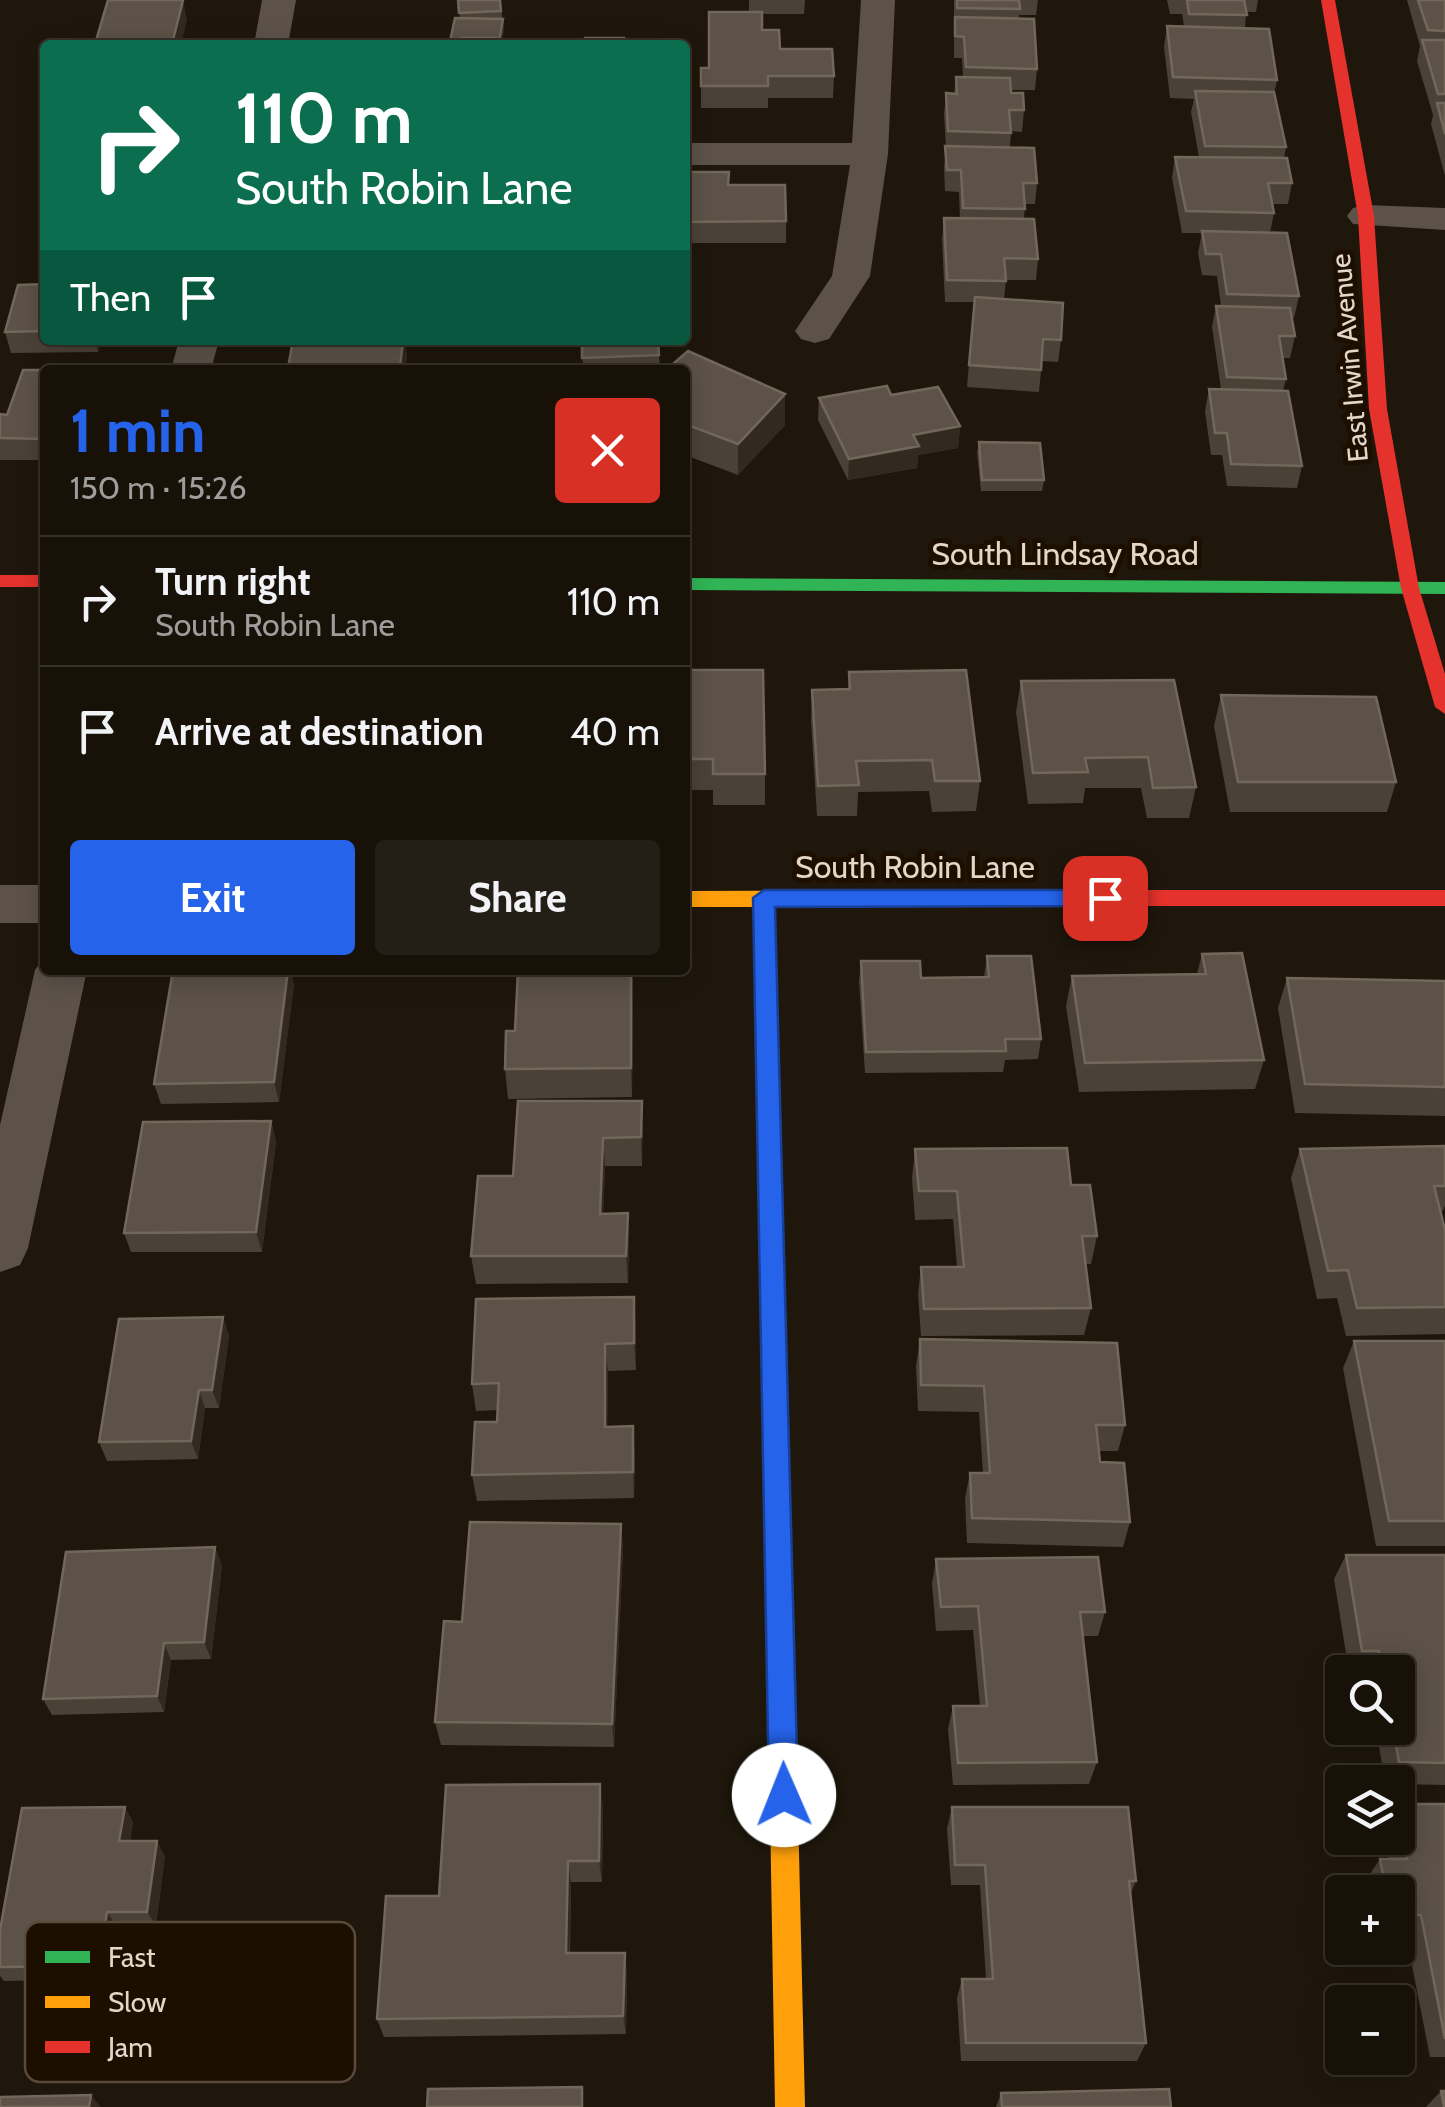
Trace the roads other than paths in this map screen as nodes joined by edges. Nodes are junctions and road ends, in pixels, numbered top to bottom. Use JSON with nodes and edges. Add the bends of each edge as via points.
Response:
{"nodes":[{"id":1,"x":278,"y":0,"type":"edge"},
{"id":2,"x":878,"y":0,"type":"edge"},
{"id":3,"x":1328,"y":0,"type":"edge"},
{"id":4,"x":272,"y":40,"type":"edge"},
{"id":5,"x":690,"y":154,"type":"edge"},
{"id":6,"x":870,"y":154,"type":"junction"},
{"id":7,"x":1366,"y":216,"type":"junction"},
{"id":8,"x":1445,"y":219,"type":"edge"},
{"id":9,"x":816,"y":331,"type":"dead end"},
{"id":10,"x":0,"y":581,"type":"edge"},
{"id":11,"x":40,"y":581,"type":"edge"},
{"id":12,"x":690,"y":584,"type":"edge"},
{"id":13,"x":1410,"y":588,"type":"junction"},
{"id":14,"x":1445,"y":588,"type":"edge"},
{"id":15,"x":1445,"y":707,"type":"edge"},
{"id":16,"x":764,"y":898,"type":"junction"},
{"id":17,"x":1445,"y":898,"type":"edge"},
{"id":18,"x":690,"y":899,"type":"edge"},
{"id":19,"x":0,"y":904,"type":"edge"},
{"id":20,"x":40,"y":904,"type":"edge"},
{"id":21,"x":59,"y":975,"type":"edge"},
{"id":22,"x":0,"y":1248,"type":"edge"},
{"id":23,"x":790,"y":2107,"type":"edge"}],
"edges":[{"from":1,"to":4,"type":"street"},
{"from":2,"to":6,"type":"street"},
{"from":3,"to":7,"type":"street","name":"East Irwin Avenue"},
{"from":5,"to":6,"type":"street"},
{"from":6,"to":9,"type":"street","via":[[851,276]]},
{"from":7,"to":8,"type":"street"},
{"from":7,"to":13,"type":"street","name":"East Irwin Avenue","via":[[1378,410]]},
{"from":10,"to":11,"type":"street"},
{"from":12,"to":13,"type":"street","name":"South Lindsay Road"},
{"from":13,"to":14,"type":"street","name":"South Lindsay Road"},
{"from":13,"to":15,"type":"street","name":"East Irwin Avenue"},
{"from":16,"to":17,"type":"street","name":"South Robin Lane"},
{"from":16,"to":18,"type":"street","name":"South Robin Lane"},
{"from":16,"to":23,"type":"street"},
{"from":19,"to":20,"type":"street"},
{"from":21,"to":22,"type":"street"}]}
